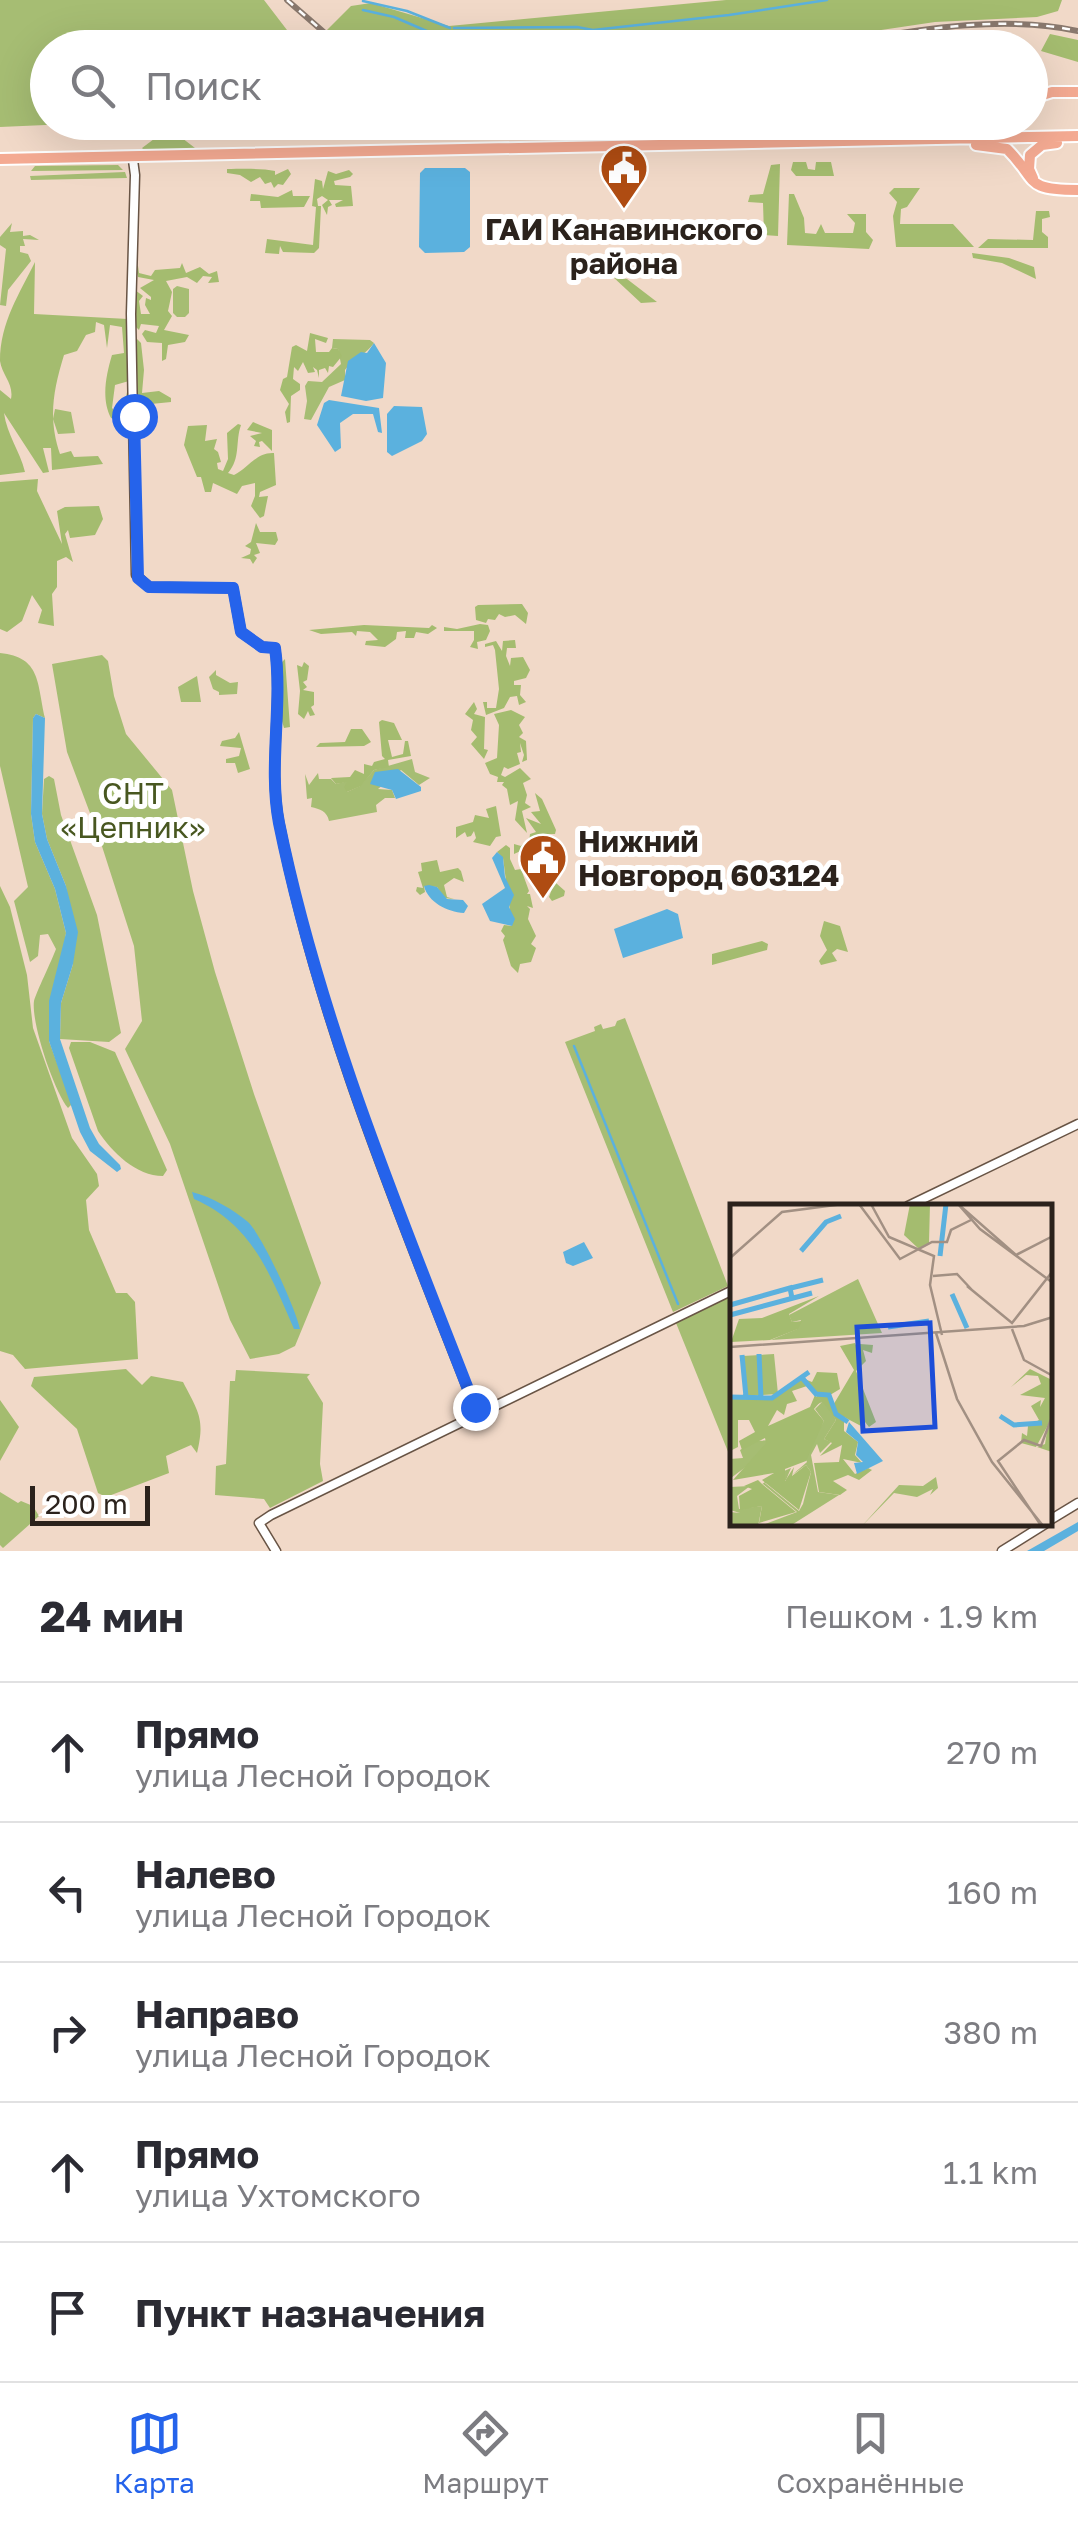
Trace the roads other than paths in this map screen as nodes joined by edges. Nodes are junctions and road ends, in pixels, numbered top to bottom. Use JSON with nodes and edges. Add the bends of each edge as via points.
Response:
{"nodes":[{"id":1,"x":1078,"y":92,"type":"edge"},
{"id":2,"x":1048,"y":97,"type":"edge"},
{"id":3,"x":1048,"y":137,"type":"edge"},
{"id":4,"x":983,"y":140,"type":"edge"},
{"id":5,"x":1057,"y":140,"type":"junction"},
{"id":6,"x":1078,"y":140,"type":"edge"},
{"id":7,"x":976,"y":142,"type":"junction"},
{"id":8,"x":132,"y":158,"type":"junction"},
{"id":9,"x":0,"y":162,"type":"edge"},
{"id":10,"x":1040,"y":186,"type":"junction"},
{"id":11,"x":1075,"y":191,"type":"edge"},
{"id":12,"x":1078,"y":1124,"type":"edge"},
{"id":13,"x":912,"y":1204,"type":"edge"},
{"id":14,"x":730,"y":1291,"type":"edge"},
{"id":15,"x":478,"y":1413,"type":"junction"},
{"id":16,"x":1078,"y":1503,"type":"edge"},
{"id":17,"x":1053,"y":1519,"type":"edge"},
{"id":18,"x":1042,"y":1526,"type":"edge"},
{"id":19,"x":276,"y":1551,"type":"edge"},
{"id":20,"x":1002,"y":1551,"type":"edge"}],
"edges":[{"from":1,"to":2,"type":"main road"},
{"from":3,"to":5,"type":"main road"},
{"from":4,"to":7,"type":"main road"},
{"from":5,"to":6,"type":"main road"},
{"from":5,"to":7,"type":"main road"},
{"from":5,"to":10,"type":"main road","via":[[1030,156],[1030,174]]},
{"from":7,"to":8,"type":"main road"},
{"from":7,"to":10,"type":"main road","via":[[1007,150]]},
{"from":8,"to":9,"type":"main road"},
{"from":8,"to":15,"type":"street","via":[[136,576],[149,587],[233,588],[241,632],[275,648],[279,820],[309,948],[386,1177]]},
{"from":10,"to":11,"type":"main road"},
{"from":12,"to":13,"type":"street"},
{"from":14,"to":15,"type":"street"},
{"from":15,"to":19,"type":"street","via":[[259,1523]]},
{"from":16,"to":17,"type":"street"},
{"from":18,"to":20,"type":"street"}]}
